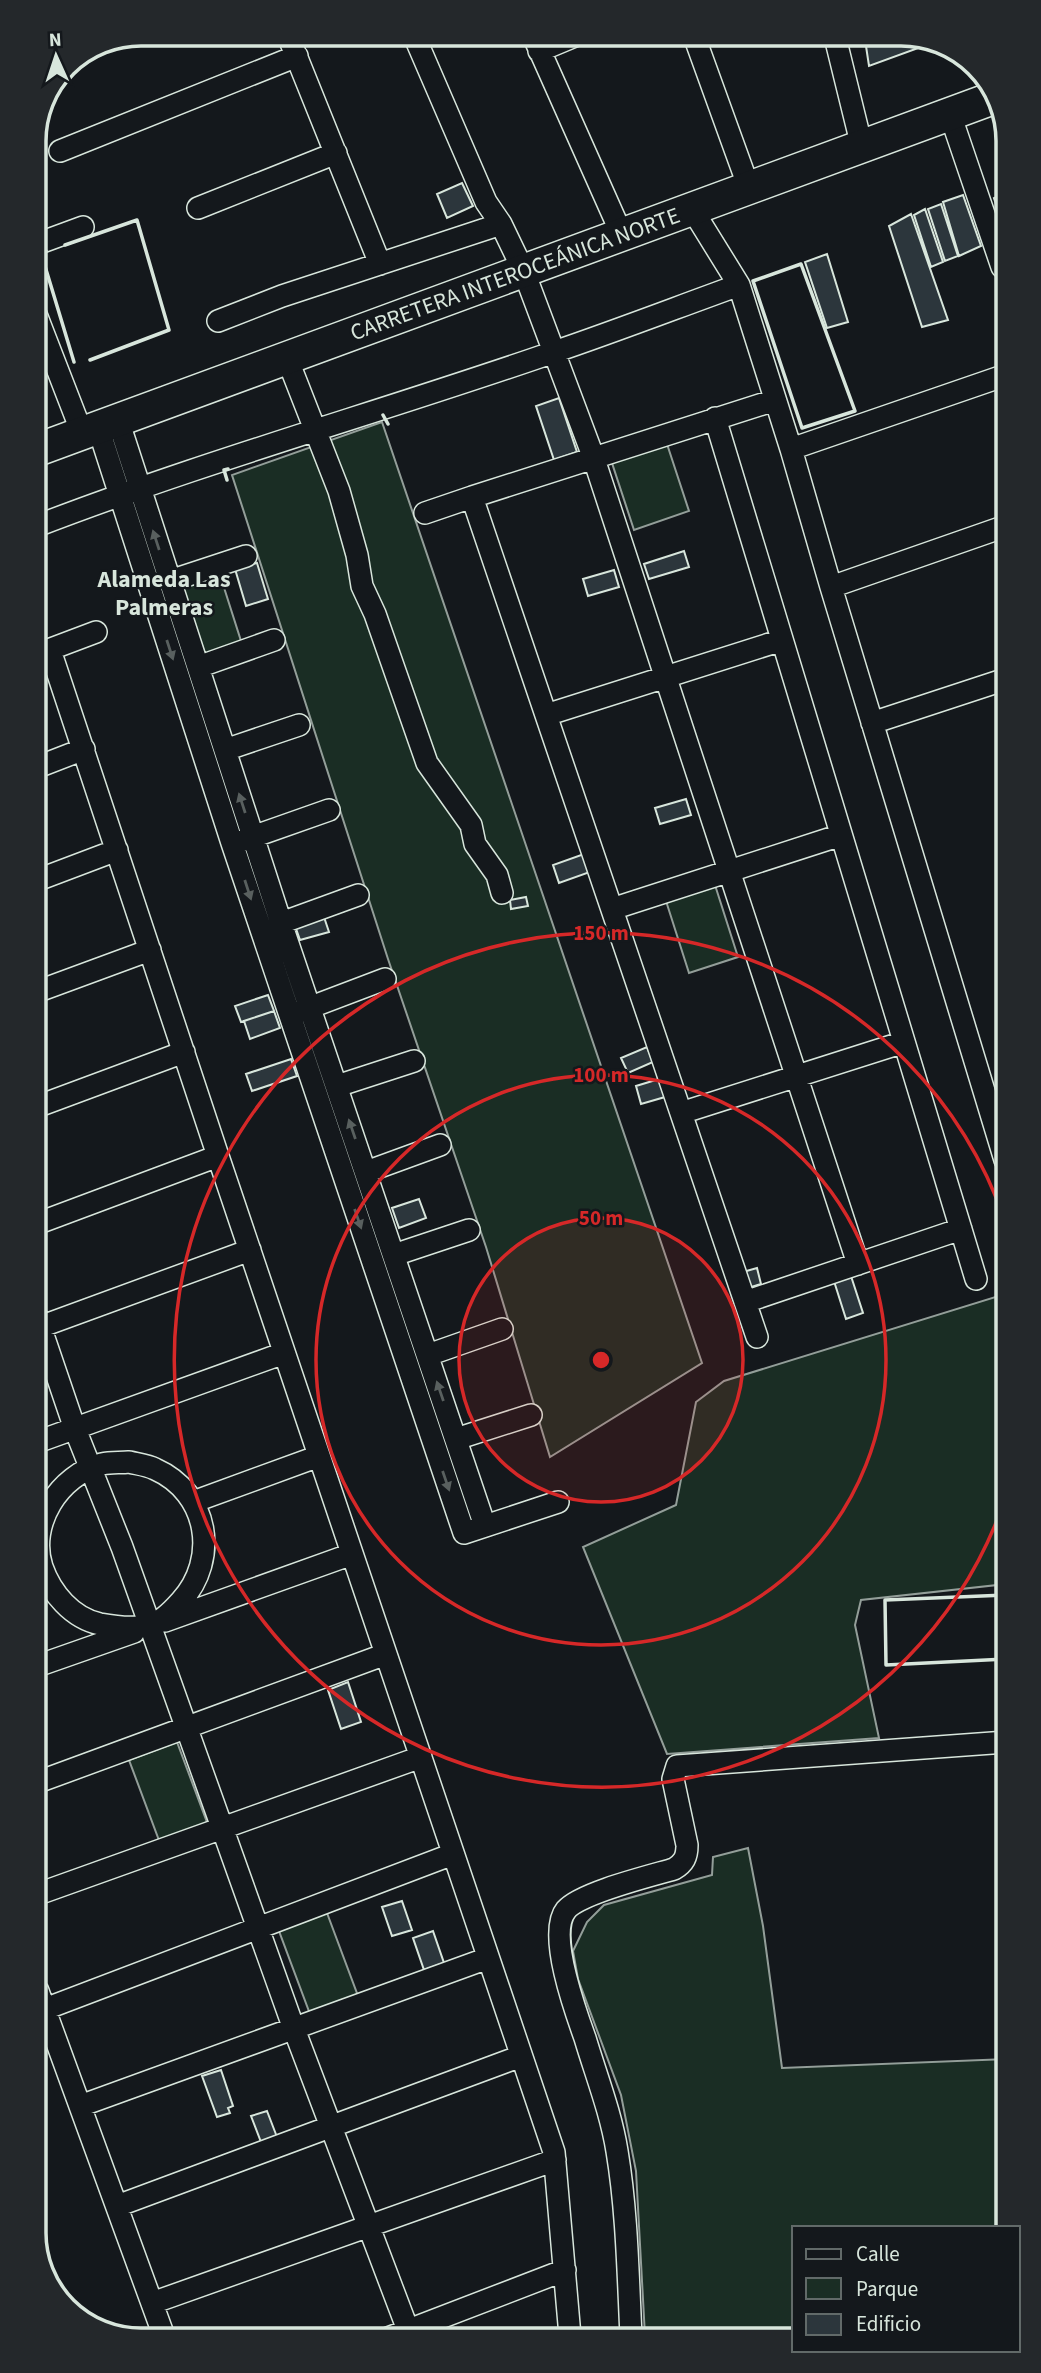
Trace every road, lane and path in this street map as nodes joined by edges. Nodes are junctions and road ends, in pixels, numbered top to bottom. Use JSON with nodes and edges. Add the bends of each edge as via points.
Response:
{"nodes":[{"id":1,"x":293,"y":46,"type":"edge"},
{"id":2,"x":419,"y":46,"type":"edge"},
{"id":3,"x":537,"y":46,"type":"edge"},
{"id":4,"x":698,"y":46,"type":"edge"},
{"id":5,"x":837,"y":46,"type":"edge"},
{"id":6,"x":297,"y":56,"type":"junction"},
{"id":7,"x":987,"y":100,"type":"edge"},
{"id":8,"x":950,"y":114,"type":"junction"},
{"id":9,"x":862,"y":147,"type":"junction"},
{"id":10,"x":60,"y":151,"type":"dead end"},
{"id":11,"x":336,"y":153,"type":"junction"},
{"id":12,"x":749,"y":188,"type":"junction"},
{"id":13,"x":198,"y":208,"type":"dead end"},
{"id":14,"x":692,"y":209,"type":"junction"},
{"id":15,"x":500,"y":225,"type":"junction"},
{"id":16,"x":83,"y":227,"type":"dead end"},
{"id":17,"x":622,"y":235,"type":"junction"},
{"id":18,"x":46,"y":241,"type":"edge"},
{"id":19,"x":996,"y":249,"type":"edge"},
{"id":20,"x":380,"y":264,"type":"junction"},
{"id":21,"x":524,"y":272,"type":"junction"},
{"id":22,"x":739,"y":285,"type":"junction"},
{"id":23,"x":218,"y":321,"type":"dead end"},
{"id":24,"x":46,"y":330,"type":"edge"},
{"id":25,"x":553,"y":353,"type":"junction"},
{"id":26,"x":288,"y":358,"type":"junction"},
{"id":27,"x":996,"y":378,"type":"edge"},
{"id":28,"x":775,"y":400,"type":"junction"},
{"id":29,"x":715,"y":418,"type":"junction"},
{"id":30,"x":100,"y":427,"type":"junction"},
{"id":31,"x":314,"y":429,"type":"junction"},
{"id":32,"x":46,"y":447,"type":"edge"},
{"id":33,"x":791,"y":449,"type":"junction"},
{"id":34,"x":593,"y":458,"type":"junction"},
{"id":35,"x":130,"y":492,"type":"junction"},
{"id":36,"x":472,"y":497,"type":"junction"},
{"id":37,"x":425,"y":513,"type":"dead end"},
{"id":38,"x":46,"y":523,"type":"edge"},
{"id":39,"x":996,"y":529,"type":"edge"},
{"id":40,"x":246,"y":556,"type":"dead end"},
{"id":41,"x":170,"y":581,"type":"junction"},
{"id":42,"x":831,"y":587,"type":"junction"},
{"id":43,"x":96,"y":632,"type":"dead end"},
{"id":44,"x":274,"y":640,"type":"dead end"},
{"id":45,"x":782,"y":640,"type":"junction"},
{"id":46,"x":46,"y":651,"type":"edge"},
{"id":47,"x":46,"y":659,"type":"edge"},
{"id":48,"x":198,"y":667,"type":"junction"},
{"id":49,"x":665,"y":677,"type":"junction"},
{"id":50,"x":996,"y":682,"type":"edge"},
{"id":51,"x":546,"y":715,"type":"junction"},
{"id":52,"x":872,"y":723,"type":"junction"},
{"id":53,"x":299,"y":725,"type":"dead end"},
{"id":54,"x":83,"y":749,"type":"junction"},
{"id":55,"x":225,"y":750,"type":"junction"},
{"id":56,"x":46,"y":764,"type":"edge"},
{"id":57,"x":329,"y":810,"type":"dead end"},
{"id":58,"x":841,"y":835,"type":"junction"},
{"id":59,"x":253,"y":837,"type":"junction"},
{"id":60,"x":232,"y":843,"type":"junction"},
{"id":61,"x":117,"y":850,"type":"junction"},
{"id":62,"x":729,"y":871,"type":"junction"},
{"id":63,"x":46,"y":877,"type":"edge"},
{"id":64,"x":502,"y":893,"type":"dead end"},
{"id":65,"x":358,"y":895,"type":"dead end"},
{"id":66,"x":612,"y":909,"type":"junction"},
{"id":67,"x":281,"y":922,"type":"junction"},
{"id":68,"x":150,"y":950,"type":"junction"},
{"id":69,"x":385,"y":979,"type":"dead end"},
{"id":70,"x":46,"y":988,"type":"edge"},
{"id":71,"x":310,"y":1007,"type":"junction"},
{"id":72,"x":289,"y":1015,"type":"junction"},
{"id":73,"x":904,"y":1042,"type":"junction"},
{"id":74,"x":184,"y":1052,"type":"junction"},
{"id":75,"x":414,"y":1061,"type":"dead end"},
{"id":76,"x":797,"y":1076,"type":"junction"},
{"id":77,"x":337,"y":1086,"type":"junction"},
{"id":78,"x":46,"y":1104,"type":"edge"},
{"id":79,"x":681,"y":1112,"type":"junction"},
{"id":80,"x":996,"y":1130,"type":"edge"},
{"id":81,"x":440,"y":1145,"type":"dead end"},
{"id":82,"x":218,"y":1156,"type":"junction"},
{"id":83,"x":366,"y":1172,"type":"junction"},
{"id":84,"x":46,"y":1220,"type":"edge"},
{"id":85,"x":961,"y":1229,"type":"junction"},
{"id":86,"x":468,"y":1230,"type":"dead end"},
{"id":87,"x":250,"y":1250,"type":"junction"},
{"id":88,"x":394,"y":1255,"type":"junction"},
{"id":89,"x":858,"y":1264,"type":"junction"},
{"id":90,"x":976,"y":1279,"type":"dead end"},
{"id":91,"x":745,"y":1303,"type":"junction"},
{"id":92,"x":46,"y":1321,"type":"edge"},
{"id":93,"x":502,"y":1329,"type":"dead end"},
{"id":94,"x":757,"y":1338,"type":"dead end"},
{"id":95,"x":46,"y":1347,"type":"edge"},
{"id":96,"x":284,"y":1353,"type":"junction"},
{"id":97,"x":428,"y":1355,"type":"junction"},
{"id":98,"x":531,"y":1415,"type":"dead end"},
{"id":99,"x":75,"y":1429,"type":"junction"},
{"id":100,"x":46,"y":1439,"type":"edge"},
{"id":101,"x":456,"y":1439,"type":"junction"},
{"id":102,"x":319,"y":1456,"type":"junction"},
{"id":103,"x":91,"y":1469,"type":"junction"},
{"id":104,"x":192,"y":1502,"type":"junction"},
{"id":105,"x":558,"y":1502,"type":"dead end"},
{"id":106,"x":46,"y":1512,"type":"edge"},
{"id":107,"x":485,"y":1526,"type":"junction"},
{"id":108,"x":352,"y":1554,"type":"junction"},
{"id":109,"x":46,"y":1576,"type":"edge"},
{"id":110,"x":150,"y":1626,"type":"junction"},
{"id":111,"x":386,"y":1654,"type":"junction"},
{"id":112,"x":46,"y":1663,"type":"edge"},
{"id":113,"x":187,"y":1727,"type":"junction"},
{"id":114,"x":996,"y":1743,"type":"edge"},
{"id":115,"x":421,"y":1756,"type":"junction"},
{"id":116,"x":46,"y":1779,"type":"edge"},
{"id":117,"x":223,"y":1828,"type":"junction"},
{"id":118,"x":453,"y":1854,"type":"junction"},
{"id":119,"x":46,"y":1891,"type":"edge"},
{"id":120,"x":258,"y":1928,"type":"junction"},
{"id":121,"x":488,"y":1958,"type":"junction"},
{"id":122,"x":46,"y":1999,"type":"edge"},
{"id":123,"x":46,"y":2011,"type":"edge"},
{"id":124,"x":294,"y":2029,"type":"junction"},
{"id":125,"x":521,"y":2056,"type":"junction"},
{"id":126,"x":80,"y":2106,"type":"junction"},
{"id":127,"x":332,"y":2127,"type":"junction"},
{"id":128,"x":555,"y":2160,"type":"junction"},
{"id":129,"x":117,"y":2206,"type":"junction"},
{"id":130,"x":370,"y":2227,"type":"junction"},
{"id":131,"x":565,"y":2270,"type":"junction"},
{"id":132,"x":152,"y":2303,"type":"junction"},
{"id":133,"x":161,"y":2327,"type":"edge"},
{"id":134,"x":408,"y":2327,"type":"edge"},
{"id":135,"x":426,"y":2327,"type":"edge"},
{"id":136,"x":569,"y":2328,"type":"edge"},
{"id":137,"x":631,"y":2328,"type":"edge"}],
"edges":[{"from":1,"to":6,"type":"street"},
{"from":2,"to":15,"type":"street"},
{"from":3,"to":17,"type":"street"},
{"from":4,"to":12,"type":"street"},
{"from":5,"to":9,"type":"street"},
{"from":6,"to":10,"type":"street"},
{"from":6,"to":11,"type":"street"},
{"from":7,"to":8,"type":"highway","name":"CARRETERA INTEROCEÁNICA NORTE"},
{"from":8,"to":9,"type":"highway","name":"CARRETERA INTEROCEÁNICA NORTE"},
{"from":8,"to":19,"type":"street"},
{"from":9,"to":12,"type":"highway","name":"CARRETERA INTEROCEÁNICA NORTE"},
{"from":11,"to":13,"type":"street"},
{"from":11,"to":20,"type":"street"},
{"from":12,"to":14,"type":"highway","name":"CARRETERA INTEROCEÁNICA NORTE"},
{"from":14,"to":17,"type":"highway","name":"CARRETERA INTEROCEÁNICA NORTE"},
{"from":14,"to":22,"type":"street"},
{"from":15,"to":20,"type":"street"},
{"from":15,"to":21,"type":"street"},
{"from":16,"to":18,"type":"street"},
{"from":17,"to":21,"type":"highway","name":"CARRETERA INTEROCEÁNICA NORTE"},
{"from":20,"to":23,"type":"street"},
{"from":21,"to":25,"type":"street"},
{"from":21,"to":26,"type":"highway","name":"CARRETERA INTEROCEÁNICA NORTE"},
{"from":22,"to":25,"type":"street"},
{"from":22,"to":28,"type":"street"},
{"from":24,"to":30,"type":"street"},
{"from":25,"to":31,"type":"street"},
{"from":25,"to":34,"type":"street"},
{"from":26,"to":30,"type":"highway","name":"CARRETERA INTEROCEÁNICA NORTE"},
{"from":26,"to":31,"type":"street"},
{"from":27,"to":33,"type":"street"},
{"from":28,"to":29,"type":"street"},
{"from":28,"to":33,"type":"street"},
{"from":29,"to":34,"type":"street"},
{"from":29,"to":45,"type":"street"},
{"from":30,"to":32,"type":"highway","name":"CARRETERA INTEROCEÁNICA NORTE"},
{"from":30,"to":35,"type":"street"},
{"from":31,"to":35,"type":"street"},
{"from":31,"to":64,"type":"street","via":[[339,491],[362,586],[427,763],[471,825],[475,844],[497,875]]},
{"from":33,"to":42,"type":"street"},
{"from":34,"to":36,"type":"street"},
{"from":34,"to":49,"type":"street"},
{"from":35,"to":38,"type":"street"},
{"from":41,"to":35,"type":"street","one_way":true},
{"from":35,"to":60,"type":"street","one_way":true},
{"from":36,"to":37,"type":"street"},
{"from":36,"to":51,"type":"street"},
{"from":39,"to":42,"type":"street"},
{"from":40,"to":41,"type":"street"},
{"from":41,"to":48,"type":"street"},
{"from":42,"to":52,"type":"street"},
{"from":43,"to":46,"type":"street"},
{"from":44,"to":48,"type":"street"},
{"from":45,"to":49,"type":"street"},
{"from":45,"to":58,"type":"street"},
{"from":47,"to":54,"type":"street"},
{"from":48,"to":55,"type":"street"},
{"from":49,"to":51,"type":"street"},
{"from":49,"to":62,"type":"street"},
{"from":50,"to":52,"type":"street"},
{"from":51,"to":66,"type":"street"},
{"from":52,"to":80,"type":"street"},
{"from":53,"to":55,"type":"street"},
{"from":54,"to":56,"type":"street"},
{"from":54,"to":61,"type":"street"},
{"from":59,"to":55,"type":"street","one_way":true},
{"from":57,"to":59,"type":"street"},
{"from":58,"to":62,"type":"street"},
{"from":58,"to":73,"type":"street"},
{"from":59,"to":60,"type":"street"},
{"from":59,"to":67,"type":"street"},
{"from":60,"to":72,"type":"street","one_way":true},
{"from":61,"to":63,"type":"street"},
{"from":61,"to":68,"type":"street"},
{"from":62,"to":66,"type":"street"},
{"from":62,"to":76,"type":"street"},
{"from":65,"to":67,"type":"street"},
{"from":66,"to":79,"type":"street"},
{"from":67,"to":71,"type":"street"},
{"from":68,"to":70,"type":"street"},
{"from":68,"to":74,"type":"street"},
{"from":69,"to":71,"type":"street"},
{"from":71,"to":72,"type":"street"},
{"from":71,"to":77,"type":"street"},
{"from":72,"to":107,"type":"street","one_way":true,"via":[[464,1533]]},
{"from":73,"to":76,"type":"street"},
{"from":73,"to":85,"type":"street"},
{"from":74,"to":78,"type":"street"},
{"from":74,"to":82,"type":"street"},
{"from":75,"to":77,"type":"street"},
{"from":76,"to":79,"type":"street"},
{"from":76,"to":89,"type":"street"},
{"from":83,"to":77,"type":"street","one_way":true},
{"from":79,"to":91,"type":"street"},
{"from":81,"to":83,"type":"street"},
{"from":82,"to":84,"type":"street"},
{"from":82,"to":87,"type":"street"},
{"from":83,"to":88,"type":"street"},
{"from":85,"to":89,"type":"street"},
{"from":85,"to":90,"type":"street"},
{"from":86,"to":88,"type":"street"},
{"from":87,"to":92,"type":"street"},
{"from":87,"to":96,"type":"street"},
{"from":88,"to":97,"type":"street"},
{"from":89,"to":91,"type":"street"},
{"from":91,"to":94,"type":"street"},
{"from":93,"to":97,"type":"street"},
{"from":95,"to":99,"type":"street"},
{"from":96,"to":99,"type":"street"},
{"from":96,"to":102,"type":"street"},
{"from":101,"to":97,"type":"street","one_way":true},
{"from":98,"to":101,"type":"street"},
{"from":99,"to":100,"type":"street"},
{"from":99,"to":103,"type":"street"},
{"from":101,"to":107,"type":"street"},
{"from":102,"to":104,"type":"street"},
{"from":102,"to":108,"type":"street"},
{"from":103,"to":104,"type":"street","via":[[129,1462],[154,1468],[178,1484]]},
{"from":103,"to":106,"type":"street","via":[[58,1491]]},
{"from":103,"to":110,"type":"street"},
{"from":104,"to":110,"type":"street","via":[[204,1534],[203,1562],[193,1588],[174,1610]]},
{"from":105,"to":107,"type":"street"},
{"from":108,"to":110,"type":"street"},
{"from":108,"to":111,"type":"street"},
{"from":109,"to":110,"type":"street","via":[[69,1609],[92,1622],[120,1628]]},
{"from":110,"to":112,"type":"street"},
{"from":110,"to":113,"type":"street"},
{"from":111,"to":113,"type":"street"},
{"from":111,"to":115,"type":"street"},
{"from":113,"to":116,"type":"street"},
{"from":113,"to":117,"type":"street"},
{"from":114,"to":137,"type":"street","via":[[677,1766],[673,1779],[687,1845],[683,1864],[577,1901],[564,1911],[560,1931],[565,1980],[617,2151]]},
{"from":115,"to":117,"type":"street"},
{"from":115,"to":118,"type":"street"},
{"from":117,"to":119,"type":"street"},
{"from":117,"to":120,"type":"street"},
{"from":118,"to":120,"type":"street"},
{"from":118,"to":121,"type":"street"},
{"from":120,"to":122,"type":"street"},
{"from":120,"to":124,"type":"street"},
{"from":121,"to":124,"type":"street"},
{"from":121,"to":125,"type":"street"},
{"from":123,"to":126,"type":"street"},
{"from":124,"to":126,"type":"street"},
{"from":124,"to":127,"type":"street"},
{"from":125,"to":127,"type":"street"},
{"from":125,"to":128,"type":"street"},
{"from":126,"to":129,"type":"street"},
{"from":127,"to":129,"type":"street"},
{"from":127,"to":130,"type":"street"},
{"from":128,"to":130,"type":"street"},
{"from":128,"to":131,"type":"street"},
{"from":129,"to":132,"type":"street"},
{"from":130,"to":132,"type":"street"},
{"from":130,"to":134,"type":"street"},
{"from":131,"to":135,"type":"street"},
{"from":131,"to":136,"type":"street"},
{"from":132,"to":133,"type":"street"}]}
